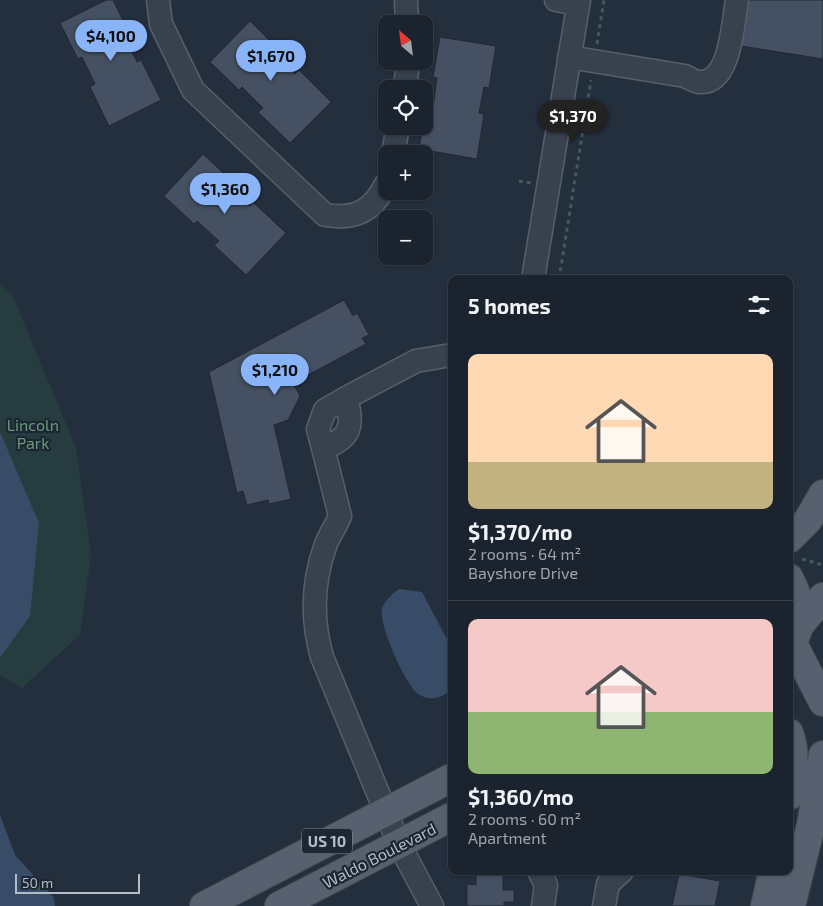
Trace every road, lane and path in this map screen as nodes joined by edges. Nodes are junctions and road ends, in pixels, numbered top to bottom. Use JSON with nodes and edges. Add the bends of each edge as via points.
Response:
{"nodes":[{"id":1,"x":158,"y":0,"type":"edge"},
{"id":2,"x":406,"y":0,"type":"edge"},
{"id":3,"x":556,"y":0,"type":"edge"},
{"id":4,"x":604,"y":0,"type":"edge"},
{"id":5,"x":737,"y":0,"type":"edge"},
{"id":6,"x":578,"y":2,"type":"edge"},
{"id":7,"x":407,"y":15,"type":"edge"},
{"id":8,"x":569,"y":57,"type":"junction"},
{"id":9,"x":594,"y":62,"type":"junction"},
{"id":10,"x":378,"y":199,"type":"edge"},
{"id":11,"x":534,"y":275,"type":"edge"},
{"id":12,"x":560,"y":275,"type":"edge"},
{"id":13,"x":448,"y":355,"type":"edge"},
{"id":14,"x":823,"y":494,"type":"edge"},
{"id":15,"x":793,"y":556,"type":"edge"},
{"id":16,"x":793,"y":558,"type":"edge"},
{"id":17,"x":793,"y":565,"type":"edge"},
{"id":18,"x":823,"y":565,"type":"edge"},
{"id":19,"x":823,"y":598,"type":"edge"},
{"id":20,"x":793,"y":638,"type":"edge"},
{"id":21,"x":823,"y":702,"type":"edge"},
{"id":22,"x":793,"y":750,"type":"edge"},
{"id":23,"x":823,"y":755,"type":"edge"},
{"id":24,"x":793,"y":775,"type":"edge"},
{"id":25,"x":448,"y":780,"type":"edge"},
{"id":26,"x":823,"y":799,"type":"edge"},
{"id":27,"x":385,"y":811,"type":"junction"},
{"id":28,"x":448,"y":819,"type":"edge"},
{"id":29,"x":811,"y":825,"type":"junction"},
{"id":30,"x":399,"y":844,"type":"junction"},
{"id":31,"x":794,"y":868,"type":"edge"},
{"id":32,"x":541,"y":875,"type":"edge"},
{"id":33,"x":618,"y":875,"type":"edge"},
{"id":34,"x":772,"y":875,"type":"edge"},
{"id":35,"x":204,"y":906,"type":"edge"},
{"id":36,"x":280,"y":906,"type":"edge"},
{"id":37,"x":432,"y":906,"type":"edge"},
{"id":38,"x":543,"y":906,"type":"edge"},
{"id":39,"x":604,"y":906,"type":"edge"},
{"id":40,"x":765,"y":906,"type":"edge"},
{"id":41,"x":791,"y":906,"type":"edge"}],
"edges":[{"from":1,"to":10,"type":"street","via":[[161,24],[193,90],[325,215],[341,218],[364,211]]},
{"from":2,"to":7,"type":"street"},
{"from":3,"to":6,"type":"street"},
{"from":4,"to":9,"type":"path"},
{"from":5,"to":9,"type":"street","via":[[728,55],[723,67],[709,80],[699,82],[685,76]]},
{"from":6,"to":8,"type":"street"},
{"from":8,"to":9,"type":"street"},
{"from":8,"to":11,"type":"street"},
{"from":9,"to":12,"type":"path"},
{"from":13,"to":27,"type":"street","via":[[416,362],[346,398],[350,412],[348,430],[334,444],[323,448],[340,516],[326,542],[318,573],[313,609],[315,632],[322,657]]},
{"from":14,"to":15,"type":"main road"},
{"from":16,"to":18,"type":"path"},
{"from":17,"to":20,"type":"main road","via":[[800,609]]},
{"from":19,"to":20,"type":"main road"},
{"from":20,"to":21,"type":"main road"},
{"from":22,"to":24,"type":"main road"},
{"from":23,"to":29,"type":"main road"},
{"from":25,"to":27,"type":"main road","number":"US 10"},
{"from":26,"to":29,"type":"main road"},
{"from":27,"to":30,"type":"street"},
{"from":27,"to":35,"type":"main road","number":"US 10"},
{"from":28,"to":30,"type":"main road","name":"Waldo Boulevard","number":"US 10"},
{"from":29,"to":31,"type":"main road"},
{"from":30,"to":36,"type":"main road","name":"Waldo Boulevard","number":"US 10"},
{"from":30,"to":37,"type":"street"},
{"from":31,"to":41,"type":"main road"},
{"from":32,"to":38,"type":"street","via":[[546,884]]},
{"from":33,"to":39,"type":"street","via":[[608,884]]},
{"from":34,"to":40,"type":"main road"}]}
